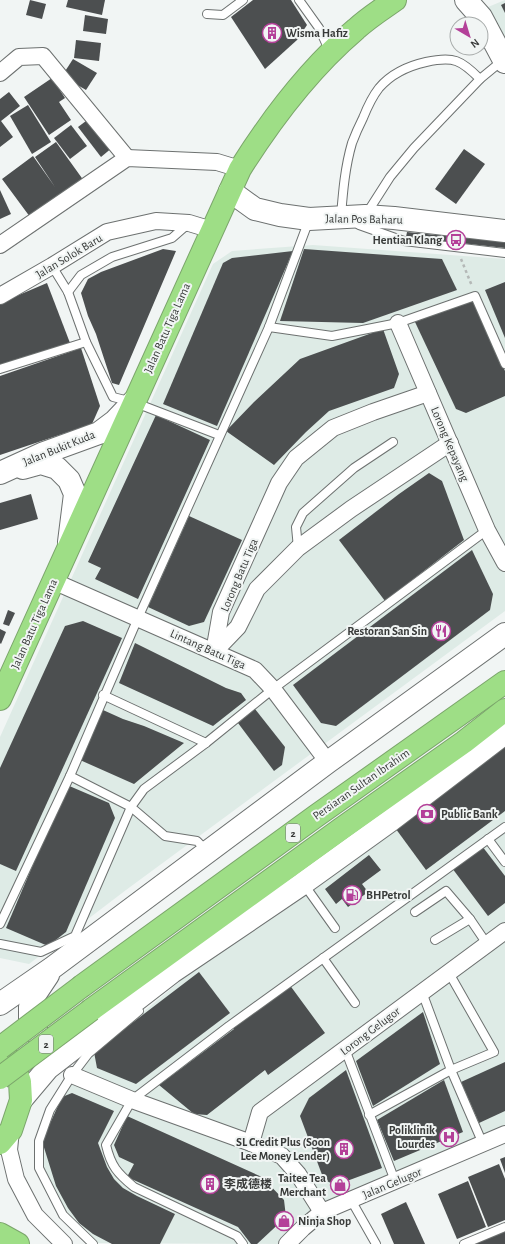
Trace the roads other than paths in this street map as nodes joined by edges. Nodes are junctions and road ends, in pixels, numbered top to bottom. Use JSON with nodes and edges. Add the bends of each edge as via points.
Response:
{"nodes":[{"id":1,"x":243,"y":0,"type":"edge"},
{"id":2,"x":299,"y":0,"type":"edge"},
{"id":3,"x":368,"y":0,"type":"edge"},
{"id":4,"x":395,"y":0,"type":"edge"},
{"id":5,"x":466,"y":0,"type":"edge"},
{"id":6,"x":481,"y":9,"type":"edge"},
{"id":7,"x":207,"y":14,"type":"dead end"},
{"id":8,"x":356,"y":28,"type":"junction"},
{"id":9,"x":331,"y":52,"type":"junction"},
{"id":10,"x":504,"y":61,"type":"edge"},
{"id":11,"x":0,"y":73,"type":"edge"},
{"id":12,"x":480,"y":79,"type":"junction"},
{"id":13,"x":126,"y":158,"type":"junction"},
{"id":14,"x":240,"y":169,"type":"junction"},
{"id":15,"x":230,"y":190,"type":"junction"},
{"id":16,"x":365,"y":216,"type":"junction"},
{"id":17,"x":309,"y":218,"type":"junction"},
{"id":18,"x":340,"y":218,"type":"junction"},
{"id":19,"x":189,"y":223,"type":"junction"},
{"id":20,"x":212,"y":230,"type":"junction"},
{"id":21,"x":505,"y":231,"type":"edge"},
{"id":22,"x":0,"y":245,"type":"edge"},
{"id":23,"x":505,"y":253,"type":"edge"},
{"id":24,"x":52,"y":266,"type":"junction"},
{"id":25,"x":68,"y":292,"type":"junction"},
{"id":26,"x":0,"y":296,"type":"edge"},
{"id":27,"x":398,"y":323,"type":"junction"},
{"id":28,"x":269,"y":327,"type":"junction"},
{"id":29,"x":86,"y":342,"type":"junction"},
{"id":30,"x":505,"y":364,"type":"edge"},
{"id":31,"x":0,"y":369,"type":"edge"},
{"id":32,"x":428,"y":393,"type":"junction"},
{"id":33,"x":133,"y":402,"type":"junction"},
{"id":34,"x":219,"y":435,"type":"junction"},
{"id":35,"x":393,"y":442,"type":"dead end"},
{"id":36,"x":450,"y":443,"type":"junction"},
{"id":37,"x":0,"y":473,"type":"edge"},
{"id":38,"x":487,"y":530,"type":"junction"},
{"id":39,"x":68,"y":547,"type":"junction"},
{"id":40,"x":298,"y":548,"type":"junction"},
{"id":41,"x":505,"y":564,"type":"edge"},
{"id":42,"x":53,"y":580,"type":"junction"},
{"id":43,"x":138,"y":618,"type":"junction"},
{"id":44,"x":505,"y":634,"type":"edge"},
{"id":45,"x":214,"y":652,"type":"junction"},
{"id":46,"x":505,"y":682,"type":"edge"},
{"id":47,"x":273,"y":689,"type":"junction"},
{"id":48,"x":103,"y":695,"type":"junction"},
{"id":49,"x":0,"y":698,"type":"edge"},
{"id":50,"x":505,"y":710,"type":"edge"},
{"id":51,"x":505,"y":733,"type":"edge"},
{"id":52,"x":206,"y":743,"type":"junction"},
{"id":53,"x":328,"y":762,"type":"junction"},
{"id":54,"x":70,"y":776,"type":"junction"},
{"id":55,"x":131,"y":807,"type":"junction"},
{"id":56,"x":391,"y":820,"type":"junction"},
{"id":57,"x":505,"y":827,"type":"edge"},
{"id":58,"x":488,"y":840,"type":"junction"},
{"id":59,"x":376,"y":842,"type":"dead end"},
{"id":60,"x":208,"y":852,"type":"junction"},
{"id":61,"x":505,"y":862,"type":"edge"},
{"id":62,"x":326,"y":877,"type":"dead end"},
{"id":63,"x":305,"y":887,"type":"junction"},
{"id":64,"x":415,"y":912,"type":"dead end"},
{"id":65,"x":470,"y":919,"type":"junction"},
{"id":66,"x":0,"y":924,"type":"edge"},
{"id":67,"x":335,"y":928,"type":"dead end"},
{"id":68,"x":505,"y":931,"type":"edge"},
{"id":69,"x":435,"y":940,"type":"dead end"},
{"id":70,"x":0,"y":944,"type":"edge"},
{"id":71,"x":487,"y":944,"type":"junction"},
{"id":72,"x":323,"y":958,"type":"junction"},
{"id":73,"x":52,"y":968,"type":"junction"},
{"id":74,"x":449,"y":973,"type":"junction"},
{"id":75,"x":178,"y":978,"type":"dead end"},
{"id":76,"x":422,"y":992,"type":"junction"},
{"id":77,"x":356,"y":1002,"type":"dead end"},
{"id":78,"x":148,"y":1003,"type":"dead end"},
{"id":79,"x":0,"y":1004,"type":"edge"},
{"id":80,"x":123,"y":1010,"type":"junction"},
{"id":81,"x":0,"y":1048,"type":"edge"},
{"id":82,"x":345,"y":1049,"type":"junction"},
{"id":83,"x":451,"y":1070,"type":"junction"},
{"id":84,"x":72,"y":1075,"type":"junction"},
{"id":85,"x":0,"y":1078,"type":"edge"},
{"id":86,"x":21,"y":1100,"type":"junction"},
{"id":87,"x":132,"y":1100,"type":"junction"},
{"id":88,"x":369,"y":1115,"type":"junction"},
{"id":89,"x":505,"y":1134,"type":"edge"},
{"id":90,"x":6,"y":1137,"type":"edge"},
{"id":91,"x":251,"y":1143,"type":"junction"},
{"id":92,"x":483,"y":1144,"type":"junction"},
{"id":93,"x":395,"y":1181,"type":"junction"},
{"id":94,"x":351,"y":1200,"type":"junction"},
{"id":95,"x":322,"y":1212,"type":"junction"},
{"id":96,"x":505,"y":1227,"type":"edge"},
{"id":97,"x":0,"y":1234,"type":"edge"},
{"id":98,"x":18,"y":1244,"type":"edge"},
{"id":99,"x":64,"y":1244,"type":"edge"},
{"id":100,"x":93,"y":1244,"type":"edge"},
{"id":101,"x":243,"y":1244,"type":"edge"},
{"id":102,"x":287,"y":1244,"type":"edge"},
{"id":103,"x":376,"y":1244,"type":"edge"},
{"id":104,"x":464,"y":1244,"type":"edge"}],
"edges":[{"from":1,"to":7,"type":"lane","via":[[223,15]]},
{"from":2,"to":9,"type":"lane","via":[[319,28]]},
{"from":3,"to":8,"type":"highway"},
{"from":4,"to":8,"type":"highway","name":"Jalan Batu Tiga Lama"},
{"from":5,"to":6,"type":"main road"},
{"from":6,"to":10,"type":"main road"},
{"from":8,"to":9,"type":"highway","name":"Jalan Batu Tiga Lama"},
{"from":9,"to":14,"type":"highway","name":"Jalan Batu Tiga Lama","via":[[300,85],[267,127]]},
{"from":10,"to":12,"type":"lane"},
{"from":11,"to":13,"type":"street","via":[[19,58],[43,56]]},
{"from":12,"to":16,"type":"lane","via":[[414,148],[390,177]]},
{"from":12,"to":18,"type":"lane","via":[[466,65],[455,60],[435,60],[411,65],[379,88],[368,105],[353,142],[345,176]]},
{"from":13,"to":14,"type":"street","via":[[217,162]]},
{"from":13,"to":22,"type":"street"},
{"from":14,"to":15,"type":"highway","name":"Jalan Batu Tiga Lama"},
{"from":15,"to":17,"type":"main road","name":"Jalan Pos Baharu","via":[[255,209]]},
{"from":15,"to":20,"type":"highway","name":"Jalan Batu Tiga Lama"},
{"from":16,"to":18,"type":"main road","name":"Jalan Pos Baharu"},
{"from":16,"to":21,"type":"main road","name":"Jalan Pos Baharu"},
{"from":17,"to":18,"type":"main road","name":"Jalan Pos Baharu"},
{"from":17,"to":23,"type":"lane","via":[[363,225],[404,241]]},
{"from":17,"to":28,"type":"lane"},
{"from":19,"to":20,"type":"street","name":"Jalan Solok Baru"},
{"from":19,"to":24,"type":"street","name":"Jalan Solok Baru","via":[[156,221],[107,232]]},
{"from":19,"to":25,"type":"lane","via":[[172,238],[106,260],[81,275]]},
{"from":20,"to":33,"type":"highway","name":"Jalan Batu Tiga Lama"},
{"from":24,"to":25,"type":"lane"},
{"from":24,"to":26,"type":"street","name":"Jalan Solok Baru"},
{"from":25,"to":29,"type":"lane"},
{"from":27,"to":28,"type":"lane","via":[[332,336]]},
{"from":27,"to":30,"type":"lane","via":[[475,296]]},
{"from":27,"to":32,"type":"street","name":"Lorong Kepayang"},
{"from":28,"to":34,"type":"lane"},
{"from":29,"to":31,"type":"lane"},
{"from":29,"to":33,"type":"lane","via":[[113,397]]},
{"from":32,"to":36,"type":"street","name":"Lorong Kepayang"},
{"from":32,"to":45,"type":"street","name":"Lorong Batu Tiga","via":[[333,428],[296,458],[279,483],[222,612]]},
{"from":33,"to":34,"type":"lane"},
{"from":33,"to":37,"type":"main road","name":"Jalan Bukit Kuda","via":[[99,433],[44,452]]},
{"from":33,"to":39,"type":"highway","name":"Jalan Batu Tiga Lama"},
{"from":34,"to":43,"type":"lane"},
{"from":35,"to":40,"type":"lane","via":[[354,468],[303,513],[296,528]]},
{"from":36,"to":38,"type":"street","name":"Lorong Kepayang"},
{"from":36,"to":40,"type":"street","name":"Lorong Batu Tiga","via":[[352,508]]},
{"from":37,"to":39,"type":"main road","via":[[41,463],[57,468],[69,480],[75,494]]},
{"from":38,"to":41,"type":"street","name":"Lorong Kepayang"},
{"from":38,"to":47,"type":"lane"},
{"from":39,"to":42,"type":"highway","name":"Jalan Batu Tiga Lama"},
{"from":40,"to":45,"type":"street","name":"Lorong Batu Tiga","via":[[257,589],[238,627]]},
{"from":42,"to":43,"type":"street","name":"Lintang Batu Tiga"},
{"from":42,"to":49,"type":"highway","name":"Jalan Batu Tiga Lama"},
{"from":43,"to":45,"type":"street","name":"Lintang Batu Tiga"},
{"from":43,"to":48,"type":"lane"},
{"from":44,"to":53,"type":"main road"},
{"from":45,"to":47,"type":"street","name":"Lintang Batu Tiga","via":[[255,670]]},
{"from":46,"to":81,"type":"highway","name":"Persiaran Sultan Ibrahim","number":"2","bridge":true,"via":[[316,816]]},
{"from":47,"to":52,"type":"lane"},
{"from":47,"to":53,"type":"street","name":"Lintang Batu Tiga"},
{"from":48,"to":52,"type":"lane"},
{"from":48,"to":54,"type":"lane"},
{"from":50,"to":85,"type":"highway","name":"Persiaran Sultan Ibrahim","number":"2","bridge":true},
{"from":51,"to":56,"type":"main road"},
{"from":52,"to":55,"type":"lane","via":[[144,789]]},
{"from":53,"to":60,"type":"main road"},
{"from":54,"to":55,"type":"lane"},
{"from":54,"to":66,"type":"lane"},
{"from":55,"to":60,"type":"lane","via":[[165,836],[197,841]]},
{"from":55,"to":70,"type":"lane","via":[[75,936],[41,952]]},
{"from":56,"to":59,"type":"lane"},
{"from":56,"to":63,"type":"main road"},
{"from":57,"to":58,"type":"lane"},
{"from":58,"to":61,"type":"lane"},
{"from":58,"to":72,"type":"lane"},
{"from":60,"to":73,"type":"main road"},
{"from":62,"to":63,"type":"lane"},
{"from":63,"to":67,"type":"lane"},
{"from":63,"to":75,"type":"lane"},
{"from":63,"to":80,"type":"main road","via":[[172,972]]},
{"from":64,"to":65,"type":"lane","via":[[446,891]]},
{"from":65,"to":69,"type":"lane"},
{"from":65,"to":71,"type":"lane"},
{"from":68,"to":71,"type":"street","name":"Lorong Gelugor"},
{"from":71,"to":74,"type":"street","name":"Lorong Gelugor"},
{"from":72,"to":77,"type":"lane"},
{"from":72,"to":87,"type":"lane"},
{"from":73,"to":79,"type":"main road"},
{"from":73,"to":80,"type":"main road","via":[[30,1007],[30,1020],[45,1042],[52,1044],[67,1040]]},
{"from":74,"to":76,"type":"street","name":"Lorong Gelugor"},
{"from":74,"to":83,"type":"lane","via":[[494,1052]]},
{"from":76,"to":82,"type":"street","name":"Lorong Gelugor"},
{"from":76,"to":83,"type":"lane"},
{"from":78,"to":84,"type":"lane","via":[[88,1054]]},
{"from":80,"to":86,"type":"main road","via":[[48,1068]]},
{"from":81,"to":86,"type":"highway","via":[[14,1065],[20,1082]]},
{"from":82,"to":88,"type":"lane"},
{"from":82,"to":91,"type":"street","name":"Lorong Gelugor","via":[[260,1112]]},
{"from":83,"to":88,"type":"lane"},
{"from":83,"to":92,"type":"lane"},
{"from":84,"to":87,"type":"street"},
{"from":84,"to":100,"type":"lane","via":[[50,1110],[39,1141],[39,1168],[63,1215]]},
{"from":86,"to":90,"type":"highway"},
{"from":87,"to":91,"type":"street"},
{"from":87,"to":101,"type":"lane","via":[[106,1145],[110,1160],[120,1175],[134,1187],[237,1236]]},
{"from":88,"to":93,"type":"lane"},
{"from":89,"to":92,"type":"street","name":"Jalan Gelugor"},
{"from":90,"to":99,"type":"street","via":[[16,1179],[35,1215]]},
{"from":91,"to":95,"type":"street","via":[[282,1156],[298,1174]]},
{"from":92,"to":93,"type":"street","name":"Jalan Gelugor"},
{"from":93,"to":94,"type":"street","name":"Jalan Gelugor"},
{"from":94,"to":95,"type":"street","name":"Jalan Gelugor"},
{"from":94,"to":103,"type":"lane"},
{"from":95,"to":102,"type":"street","name":"Jalan Gelugor"},
{"from":96,"to":104,"type":"lane"},
{"from":97,"to":98,"type":"highway"}]}
